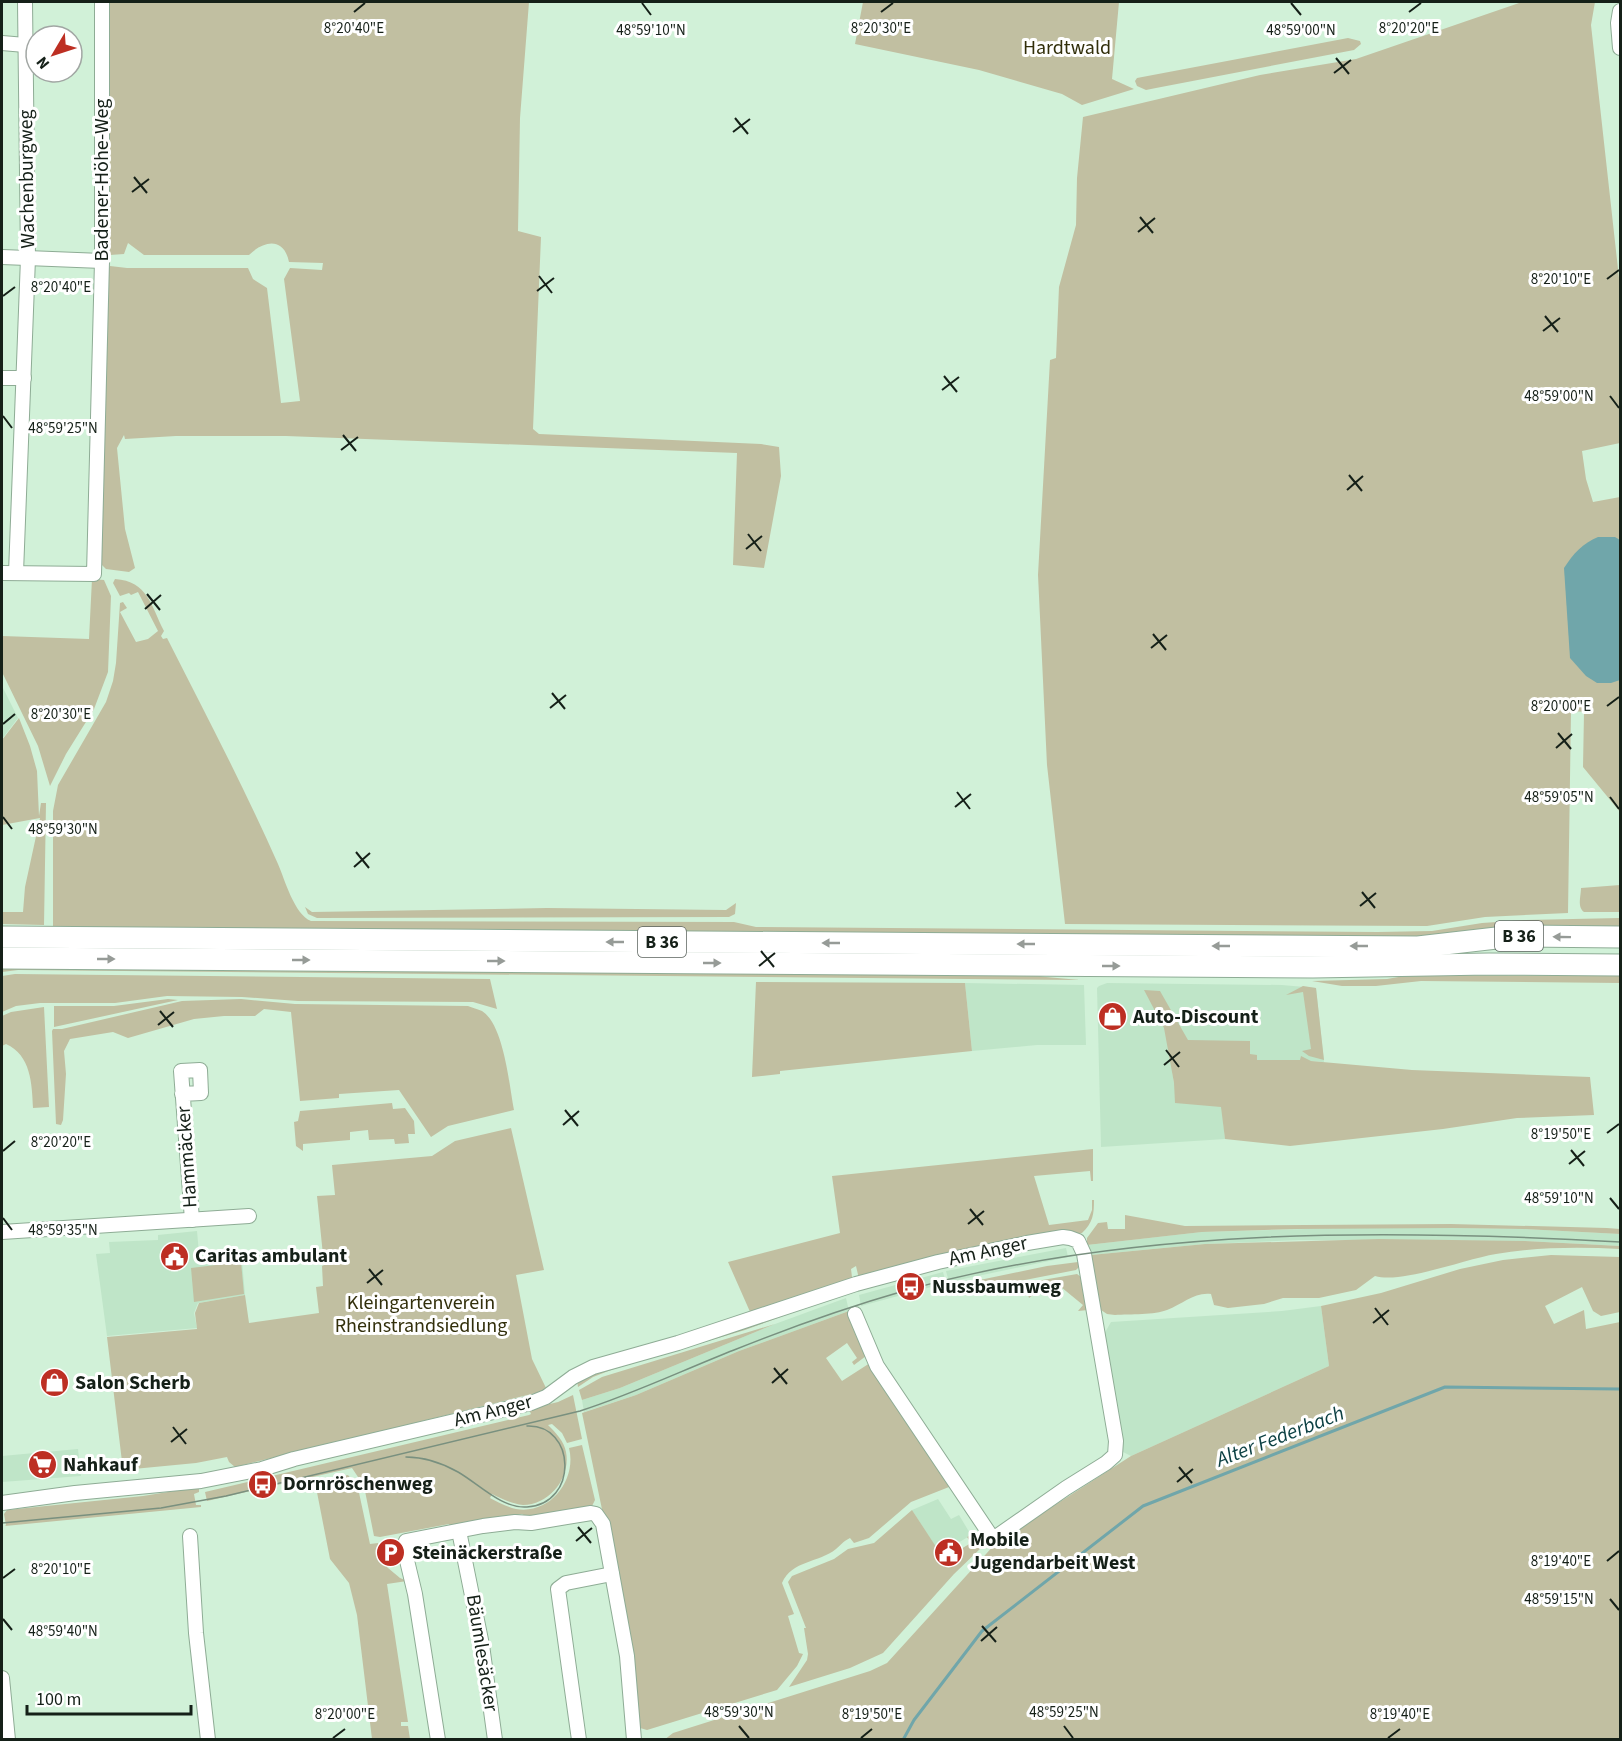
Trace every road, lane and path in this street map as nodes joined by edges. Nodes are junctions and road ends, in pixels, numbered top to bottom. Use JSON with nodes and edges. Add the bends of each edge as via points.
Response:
{"nodes":[{"id":1,"x":25,"y":2,"type":"edge"},
{"id":2,"x":102,"y":2,"type":"edge"},
{"id":3,"x":1620,"y":11,"type":"edge"},
{"id":4,"x":25,"y":24,"type":"edge"},
{"id":5,"x":2,"y":43,"type":"edge"},
{"id":6,"x":24,"y":45,"type":"edge"},
{"id":7,"x":1620,"y":48,"type":"edge"},
{"id":8,"x":26,"y":84,"type":"edge"},
{"id":9,"x":2,"y":257,"type":"edge"},
{"id":10,"x":28,"y":258,"type":"junction"},
{"id":11,"x":102,"y":261,"type":"junction"},
{"id":12,"x":2,"y":378,"type":"edge"},
{"id":13,"x":24,"y":378,"type":"junction"},
{"id":14,"x":2,"y":573,"type":"edge"},
{"id":15,"x":16,"y":573,"type":"junction"},
{"id":16,"x":2,"y":937,"type":"edge"},
{"id":17,"x":1620,"y":937,"type":"edge"},
{"id":18,"x":2,"y":958,"type":"edge"},
{"id":19,"x":1620,"y":965,"type":"edge"},
{"id":20,"x":182,"y":1094,"type":"dead end"},
{"id":21,"x":249,"y":1216,"type":"dead end"},
{"id":22,"x":192,"y":1220,"type":"junction"},
{"id":23,"x":2,"y":1232,"type":"edge"},
{"id":24,"x":855,"y":1314,"type":"dead end"},
{"id":25,"x":2,"y":1503,"type":"edge"},
{"id":26,"x":459,"y":1531,"type":"junction"},
{"id":27,"x":190,"y":1536,"type":"dead end"},
{"id":28,"x":612,"y":1574,"type":"junction"},
{"id":29,"x":2,"y":1678,"type":"edge"},
{"id":30,"x":8,"y":1740,"type":"edge"},
{"id":31,"x":208,"y":1740,"type":"edge"},
{"id":32,"x":438,"y":1740,"type":"edge"},
{"id":33,"x":495,"y":1740,"type":"edge"},
{"id":34,"x":579,"y":1740,"type":"edge"},
{"id":35,"x":634,"y":1740,"type":"edge"}],
"edges":[{"from":1,"to":4,"type":"street","name":"Wachenburgweg"},
{"from":2,"to":11,"type":"street","name":"Badener-Höhe-Weg"},
{"from":3,"to":7,"type":"street"},
{"from":5,"to":6,"type":"street"},
{"from":8,"to":10,"type":"street","name":"Wachenburgweg"},
{"from":9,"to":10,"type":"street"},
{"from":10,"to":11,"type":"street"},
{"from":10,"to":13,"type":"street","name":"Wachenburgweg"},
{"from":11,"to":15,"type":"street","name":"Badener-Höhe-Weg","via":[[94,574]]},
{"from":12,"to":13,"type":"street"},
{"from":13,"to":15,"type":"street","name":"Wachenburgweg"},
{"from":14,"to":15,"type":"street"},
{"from":17,"to":16,"type":"highway","number":"B 36","one_way":true,"via":[[1514,936],[1418,947]]},
{"from":18,"to":19,"type":"highway","number":"B 36","one_way":true,"via":[[1313,967]]},
{"from":20,"to":22,"type":"street","name":"Hammäcker"},
{"from":21,"to":22,"type":"street"},
{"from":22,"to":23,"type":"street"},
{"from":24,"to":25,"type":"street","name":"Am Anger","via":[[877,1366],[993,1539],[1114,1455],[1116,1440],[1087,1270],[1081,1245],[1070,1238],[938,1262],[847,1287],[593,1367],[531,1403],[201,1481]]},
{"from":26,"to":28,"type":"street","via":[[596,1514],[603,1524]]},
{"from":26,"to":32,"type":"street","via":[[406,1541],[404,1548]]},
{"from":26,"to":33,"type":"street","name":"Bäumlesäcker"},
{"from":27,"to":31,"type":"street"},
{"from":28,"to":34,"type":"street","via":[[566,1583],[558,1589]]},
{"from":28,"to":35,"type":"street","via":[[627,1656]]},
{"from":29,"to":30,"type":"street"}]}
